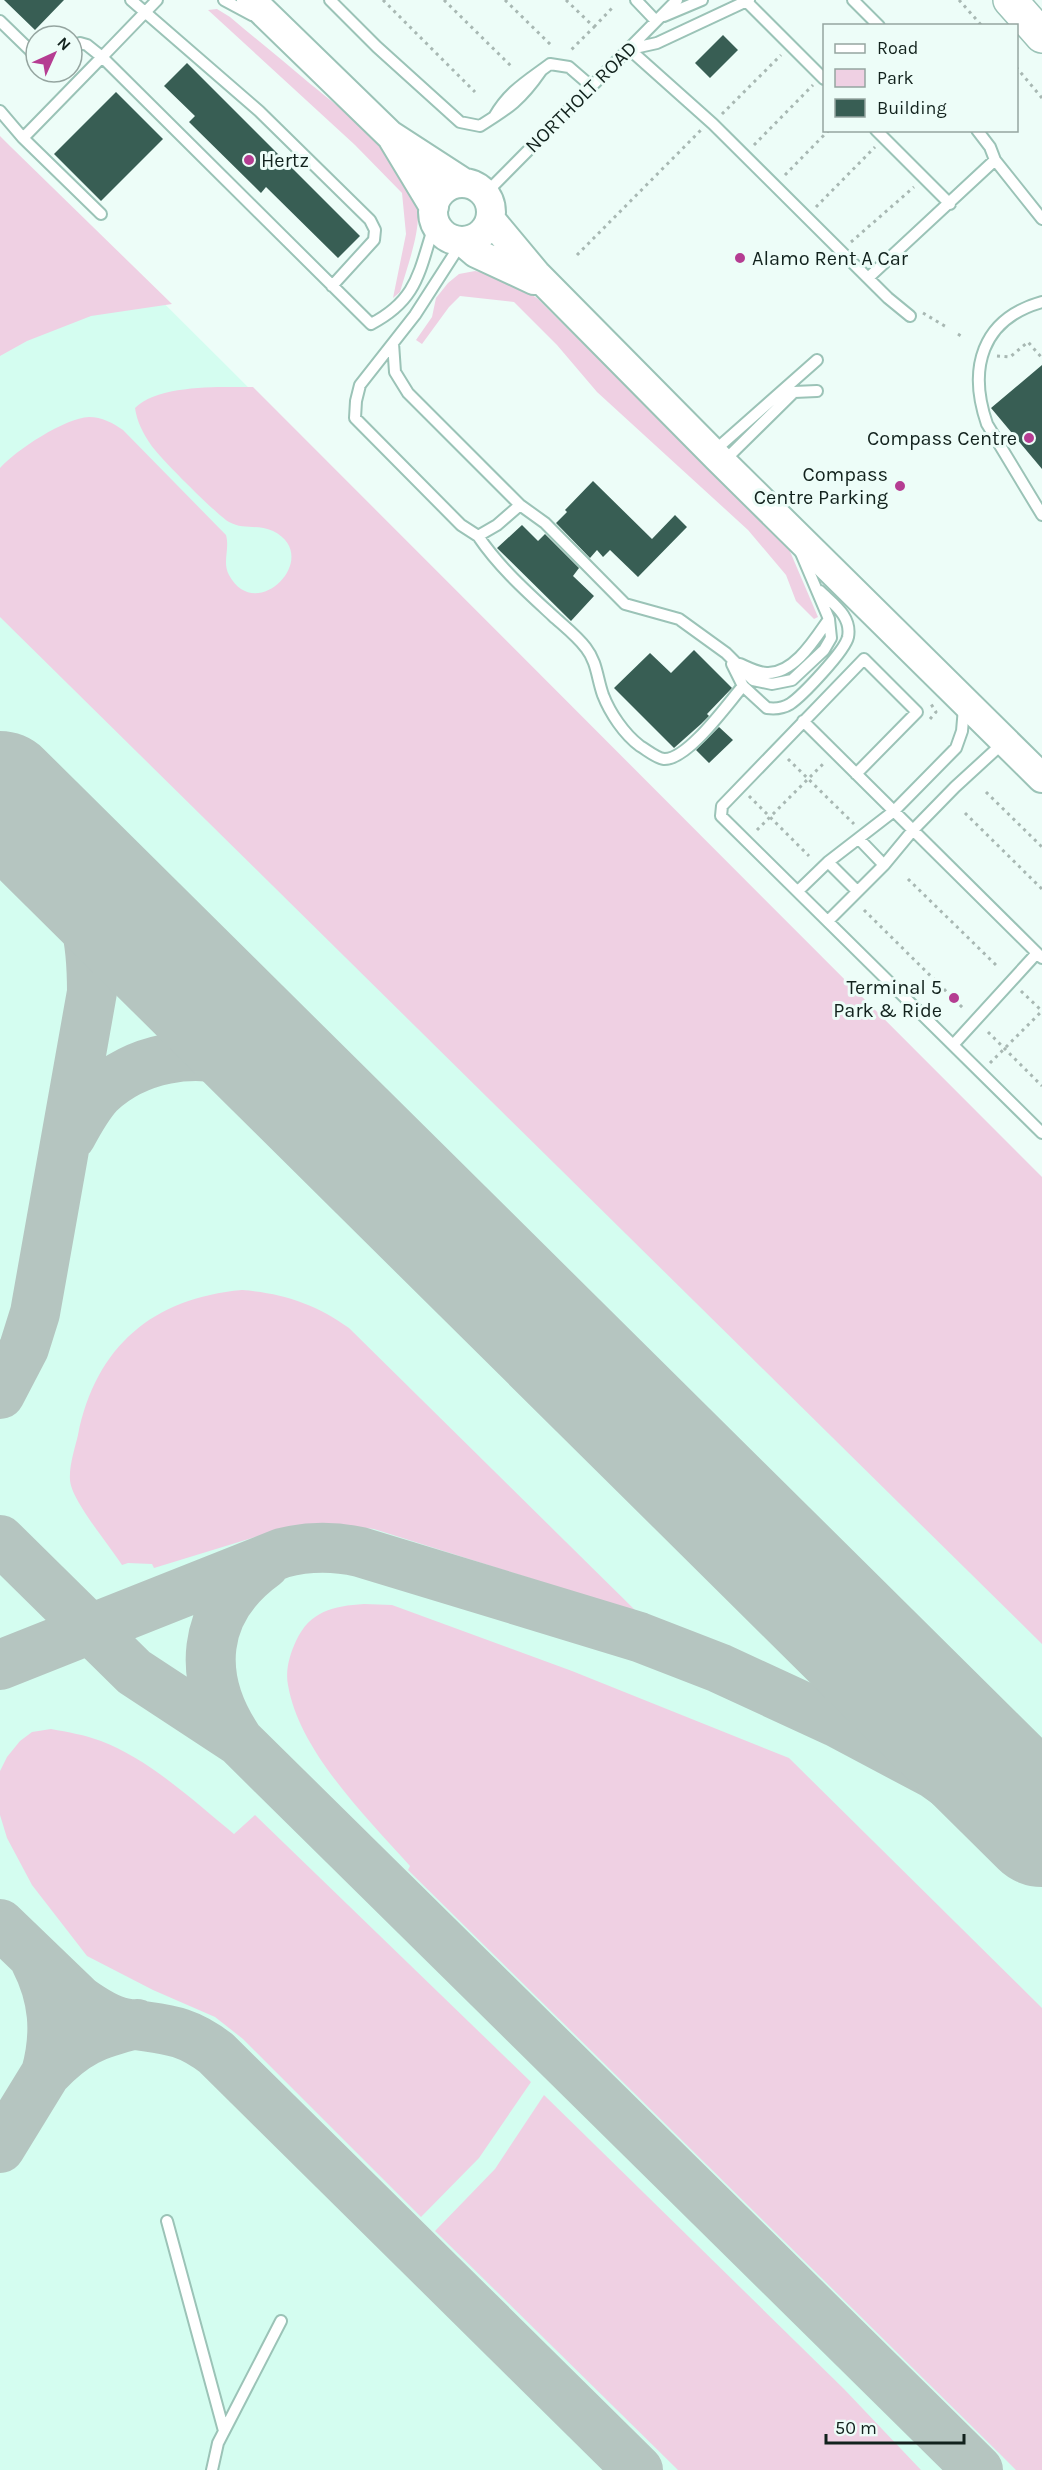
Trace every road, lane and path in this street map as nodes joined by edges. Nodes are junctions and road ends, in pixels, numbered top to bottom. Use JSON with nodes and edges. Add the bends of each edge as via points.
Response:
{"nodes":[{"id":1,"x":131,"y":0,"type":"edge"},
{"id":2,"x":156,"y":0,"type":"edge"},
{"id":3,"x":224,"y":0,"type":"edge"},
{"id":4,"x":251,"y":0,"type":"edge"},
{"id":5,"x":330,"y":0,"type":"edge"},
{"id":6,"x":382,"y":0,"type":"edge"},
{"id":7,"x":444,"y":0,"type":"edge"},
{"id":8,"x":505,"y":0,"type":"edge"},
{"id":9,"x":566,"y":0,"type":"edge"},
{"id":10,"x":636,"y":0,"type":"edge"},
{"id":11,"x":677,"y":0,"type":"edge"},
{"id":12,"x":702,"y":0,"type":"edge"},
{"id":13,"x":747,"y":0,"type":"edge"},
{"id":14,"x":853,"y":0,"type":"edge"},
{"id":15,"x":959,"y":0,"type":"edge"},
{"id":16,"x":1010,"y":0,"type":"edge"},
{"id":17,"x":614,"y":6,"type":"dead end"},
{"id":18,"x":146,"y":11,"type":"junction"},
{"id":19,"x":657,"y":20,"type":"junction"},
{"id":20,"x":0,"y":21,"type":"edge"},
{"id":21,"x":877,"y":24,"type":"edge"},
{"id":22,"x":980,"y":24,"type":"edge"},
{"id":23,"x":594,"y":27,"type":"junction"},
{"id":24,"x":279,"y":29,"type":"junction"},
{"id":25,"x":1042,"y":36,"type":"edge"},
{"id":26,"x":24,"y":44,"type":"edge"},
{"id":27,"x":84,"y":44,"type":"edge"},
{"id":28,"x":551,"y":45,"type":"dead end"},
{"id":29,"x":629,"y":49,"type":"junction"},
{"id":30,"x":784,"y":51,"type":"dead end"},
{"id":31,"x":568,"y":53,"type":"dead end"},
{"id":32,"x":102,"y":57,"type":"junction"},
{"id":33,"x":513,"y":68,"type":"dead end"},
{"id":34,"x":1018,"y":68,"type":"edge"},
{"id":35,"x":820,"y":80,"type":"edge"},
{"id":36,"x":591,"y":86,"type":"junction"},
{"id":37,"x":475,"y":92,"type":"dead end"},
{"id":38,"x":1042,"y":98,"type":"edge"},
{"id":39,"x":0,"y":111,"type":"edge"},
{"id":40,"x":720,"y":117,"type":"dead end"},
{"id":41,"x":706,"y":131,"type":"dead end"},
{"id":42,"x":828,"y":132,"type":"edge"},
{"id":43,"x":878,"y":132,"type":"edge"},
{"id":44,"x":979,"y":132,"type":"edge"},
{"id":45,"x":390,"y":135,"type":"junction"},
{"id":46,"x":23,"y":138,"type":"junction"},
{"id":47,"x":879,"y":144,"type":"dead end"},
{"id":48,"x":751,"y":148,"type":"dead end"},
{"id":49,"x":995,"y":160,"type":"junction"},
{"id":50,"x":777,"y":173,"type":"dead end"},
{"id":51,"x":924,"y":178,"type":"junction"},
{"id":52,"x":480,"y":199,"type":"junction"},
{"id":53,"x":950,"y":204,"type":"junction"},
{"id":54,"x":813,"y":209,"type":"dead end"},
{"id":55,"x":100,"y":214,"type":"dead end"},
{"id":56,"x":434,"y":215,"type":"junction"},
{"id":57,"x":1042,"y":219,"type":"edge"},
{"id":58,"x":462,"y":242,"type":"junction"},
{"id":59,"x":841,"y":251,"type":"junction"},
{"id":60,"x":577,"y":255,"type":"dead end"},
{"id":61,"x":868,"y":278,"type":"junction"},
{"id":62,"x":333,"y":286,"type":"junction"},
{"id":63,"x":558,"y":296,"type":"junction"},
{"id":64,"x":1042,"y":302,"type":"edge"},
{"id":65,"x":921,"y":312,"type":"dead end"},
{"id":66,"x":910,"y":316,"type":"dead end"},
{"id":67,"x":948,"y":328,"type":"dead end"},
{"id":68,"x":958,"y":334,"type":"dead end"},
{"id":69,"x":963,"y":338,"type":"dead end"},
{"id":70,"x":393,"y":343,"type":"junction"},
{"id":71,"x":995,"y":356,"type":"dead end"},
{"id":72,"x":1042,"y":358,"type":"edge"},
{"id":73,"x":817,"y":360,"type":"dead end"},
{"id":74,"x":817,"y":391,"type":"dead end"},
{"id":75,"x":717,"y":457,"type":"junction"},
{"id":76,"x":520,"y":505,"type":"junction"},
{"id":77,"x":1042,"y":515,"type":"edge"},
{"id":78,"x":795,"y":532,"type":"junction"},
{"id":79,"x":478,"y":536,"type":"junction"},
{"id":80,"x":817,"y":588,"type":"junction"},
{"id":81,"x":730,"y":657,"type":"junction"},
{"id":82,"x":743,"y":686,"type":"junction"},
{"id":83,"x":964,"y":700,"type":"junction"},
{"id":84,"x":803,"y":721,"type":"junction"},
{"id":85,"x":1006,"y":741,"type":"junction"},
{"id":86,"x":834,"y":752,"type":"junction"},
{"id":87,"x":786,"y":758,"type":"dead end"},
{"id":88,"x":856,"y":774,"type":"junction"},
{"id":89,"x":1042,"y":778,"type":"edge"},
{"id":90,"x":807,"y":779,"type":"junction"},
{"id":91,"x":986,"y":792,"type":"dead end"},
{"id":92,"x":746,"y":793,"type":"dead end"},
{"id":93,"x":894,"y":811,"type":"junction"},
{"id":94,"x":965,"y":813,"type":"dead end"},
{"id":95,"x":770,"y":817,"type":"junction"},
{"id":96,"x":913,"y":830,"type":"junction"},
{"id":97,"x":858,"y":834,"type":"junction"},
{"id":98,"x":747,"y":840,"type":"junction"},
{"id":99,"x":1042,"y":847,"type":"edge"},
{"id":100,"x":809,"y":856,"type":"dead end"},
{"id":101,"x":828,"y":862,"type":"junction"},
{"id":102,"x":884,"y":865,"type":"junction"},
{"id":103,"x":908,"y":879,"type":"dead end"},
{"id":104,"x":1042,"y":889,"type":"edge"},
{"id":105,"x":798,"y":891,"type":"junction"},
{"id":106,"x":857,"y":891,"type":"junction"},
{"id":107,"x":864,"y":910,"type":"dead end"},
{"id":108,"x":828,"y":921,"type":"junction"},
{"id":109,"x":1040,"y":956,"type":"edge"},
{"id":110,"x":998,"y":967,"type":"dead end"},
{"id":111,"x":1021,"y":991,"type":"dead end"},
{"id":112,"x":964,"y":1009,"type":"dead end"},
{"id":113,"x":1042,"y":1011,"type":"edge"},
{"id":114,"x":988,"y":1032,"type":"dead end"},
{"id":115,"x":953,"y":1045,"type":"junction"},
{"id":116,"x":1005,"y":1049,"type":"junction"},
{"id":117,"x":981,"y":1072,"type":"junction"},
{"id":118,"x":1042,"y":1086,"type":"edge"},
{"id":119,"x":1042,"y":1133,"type":"edge"},
{"id":120,"x":167,"y":2221,"type":"dead end"},
{"id":121,"x":281,"y":2321,"type":"dead end"},
{"id":122,"x":224,"y":2431,"type":"junction"},
{"id":123,"x":212,"y":2470,"type":"edge"}],
"edges":[{"from":1,"to":18,"type":"lane"},
{"from":2,"to":18,"type":"lane"},
{"from":3,"to":24,"type":"lane"},
{"from":4,"to":24,"type":"street"},
{"from":5,"to":36,"type":"lane","via":[[460,122],[480,126],[494,118],[518,86],[550,64],[569,67]]},
{"from":6,"to":37,"type":"path"},
{"from":7,"to":33,"type":"path"},
{"from":8,"to":28,"type":"path"},
{"from":9,"to":23,"type":"path"},
{"from":10,"to":19,"type":"lane"},
{"from":11,"to":19,"type":"lane","name":"NORTHOLT ROAD"},
{"from":12,"to":19,"type":"lane"},
{"from":13,"to":29,"type":"lane","via":[[657,43]]},
{"from":13,"to":35,"type":"lane"},
{"from":14,"to":21,"type":"lane"},
{"from":15,"to":22,"type":"path"},
{"from":16,"to":25,"type":"highway"},
{"from":17,"to":23,"type":"path"},
{"from":18,"to":32,"type":"lane"},
{"from":18,"to":62,"type":"lane","via":[[259,111],[370,220],[374,240]]},
{"from":19,"to":29,"type":"lane","name":"NORTHOLT ROAD"},
{"from":20,"to":26,"type":"lane"},
{"from":23,"to":31,"type":"path"},
{"from":24,"to":45,"type":"street"},
{"from":27,"to":32,"type":"lane"},
{"from":29,"to":36,"type":"lane","name":"NORTHOLT ROAD"},
{"from":29,"to":59,"type":"lane","via":[[713,124]]},
{"from":30,"to":40,"type":"path"},
{"from":32,"to":46,"type":"lane"},
{"from":32,"to":62,"type":"lane"},
{"from":34,"to":38,"type":"path"},
{"from":35,"to":48,"type":"path"},
{"from":36,"to":52,"type":"lane","name":"NORTHOLT ROAD"},
{"from":39,"to":46,"type":"lane"},
{"from":41,"to":60,"type":"path","via":[[703,128]]},
{"from":42,"to":50,"type":"path","via":[[782,178]]},
{"from":43,"to":51,"type":"lane"},
{"from":44,"to":49,"type":"lane"},
{"from":45,"to":52,"type":"street"},
{"from":45,"to":56,"type":"street"},
{"from":46,"to":55,"type":"lane"},
{"from":47,"to":54,"type":"path"},
{"from":49,"to":53,"type":"lane"},
{"from":49,"to":57,"type":"lane"},
{"from":51,"to":53,"type":"lane"},
{"from":51,"to":59,"type":"path"},
{"from":52,"to":56,"type":"street","via":[[445,189],[439,194]]},
{"from":52,"to":58,"type":"street","via":[[483,233]]},
{"from":52,"to":63,"type":"street"},
{"from":53,"to":61,"type":"lane"},
{"from":56,"to":58,"type":"street","via":[[447,237]]},
{"from":56,"to":62,"type":"lane","via":[[413,289],[388,315],[371,324]]},
{"from":58,"to":63,"type":"street"},
{"from":58,"to":70,"type":"lane","via":[[416,315]]},
{"from":59,"to":61,"type":"lane"},
{"from":61,"to":66,"type":"lane"},
{"from":63,"to":75,"type":"street"},
{"from":64,"to":77,"type":"lane","via":[[1014,315],[988,340],[979,359],[978,378],[987,424]]},
{"from":65,"to":67,"type":"path"},
{"from":68,"to":69,"type":"path"},
{"from":70,"to":76,"type":"lane","via":[[395,372],[408,393]]},
{"from":70,"to":79,"type":"lane","via":[[360,385],[355,418],[461,525]]},
{"from":71,"to":72,"type":"path","via":[[1010,357],[1028,342]]},
{"from":73,"to":75,"type":"lane"},
{"from":74,"to":75,"type":"lane","via":[[794,392]]},
{"from":75,"to":78,"type":"street"},
{"from":76,"to":79,"type":"lane"},
{"from":76,"to":81,"type":"lane","via":[[545,523],[625,604],[679,619]]},
{"from":78,"to":80,"type":"lane"},
{"from":78,"to":83,"type":"street"},
{"from":79,"to":82,"type":"lane","via":[[508,573],[582,643],[598,670],[603,694],[615,717],[632,740],[648,752],[662,759],[673,758],[697,739]]},
{"from":80,"to":81,"type":"lane","via":[[830,619],[831,638],[824,650],[792,680],[772,684],[753,680]]},
{"from":80,"to":82,"type":"lane","via":[[845,615],[848,637],[834,661],[780,709],[767,708]]},
{"from":81,"to":82,"type":"lane"},
{"from":83,"to":85,"type":"street"},
{"from":83,"to":93,"type":"lane","via":[[962,731],[956,748]]},
{"from":84,"to":86,"type":"lane"},
{"from":84,"to":88,"type":"lane","via":[[864,659],[917,712]]},
{"from":84,"to":98,"type":"lane","via":[[722,806],[721,816]]},
{"from":85,"to":89,"type":"street"},
{"from":85,"to":96,"type":"lane"},
{"from":86,"to":88,"type":"lane"},
{"from":86,"to":90,"type":"path"},
{"from":87,"to":90,"type":"path"},
{"from":88,"to":93,"type":"lane"},
{"from":90,"to":95,"type":"path"},
{"from":90,"to":97,"type":"path"},
{"from":91,"to":99,"type":"path"},
{"from":92,"to":95,"type":"path"},
{"from":93,"to":96,"type":"lane"},
{"from":93,"to":97,"type":"lane"},
{"from":94,"to":104,"type":"path"},
{"from":95,"to":98,"type":"path"},
{"from":95,"to":100,"type":"path"},
{"from":96,"to":102,"type":"lane"},
{"from":96,"to":109,"type":"lane"},
{"from":97,"to":101,"type":"lane"},
{"from":97,"to":102,"type":"lane"},
{"from":98,"to":105,"type":"lane"},
{"from":101,"to":105,"type":"lane"},
{"from":101,"to":106,"type":"lane"},
{"from":102,"to":106,"type":"lane"},
{"from":103,"to":110,"type":"path"},
{"from":105,"to":108,"type":"lane"},
{"from":106,"to":108,"type":"lane"},
{"from":107,"to":112,"type":"path"},
{"from":108,"to":115,"type":"lane"},
{"from":109,"to":115,"type":"lane"},
{"from":111,"to":113,"type":"path"},
{"from":113,"to":116,"type":"path"},
{"from":114,"to":116,"type":"path"},
{"from":115,"to":117,"type":"lane"},
{"from":116,"to":117,"type":"path"},
{"from":116,"to":118,"type":"path"},
{"from":117,"to":119,"type":"lane"},
{"from":120,"to":122,"type":"lane"},
{"from":121,"to":122,"type":"lane"},
{"from":122,"to":123,"type":"lane"}]}
